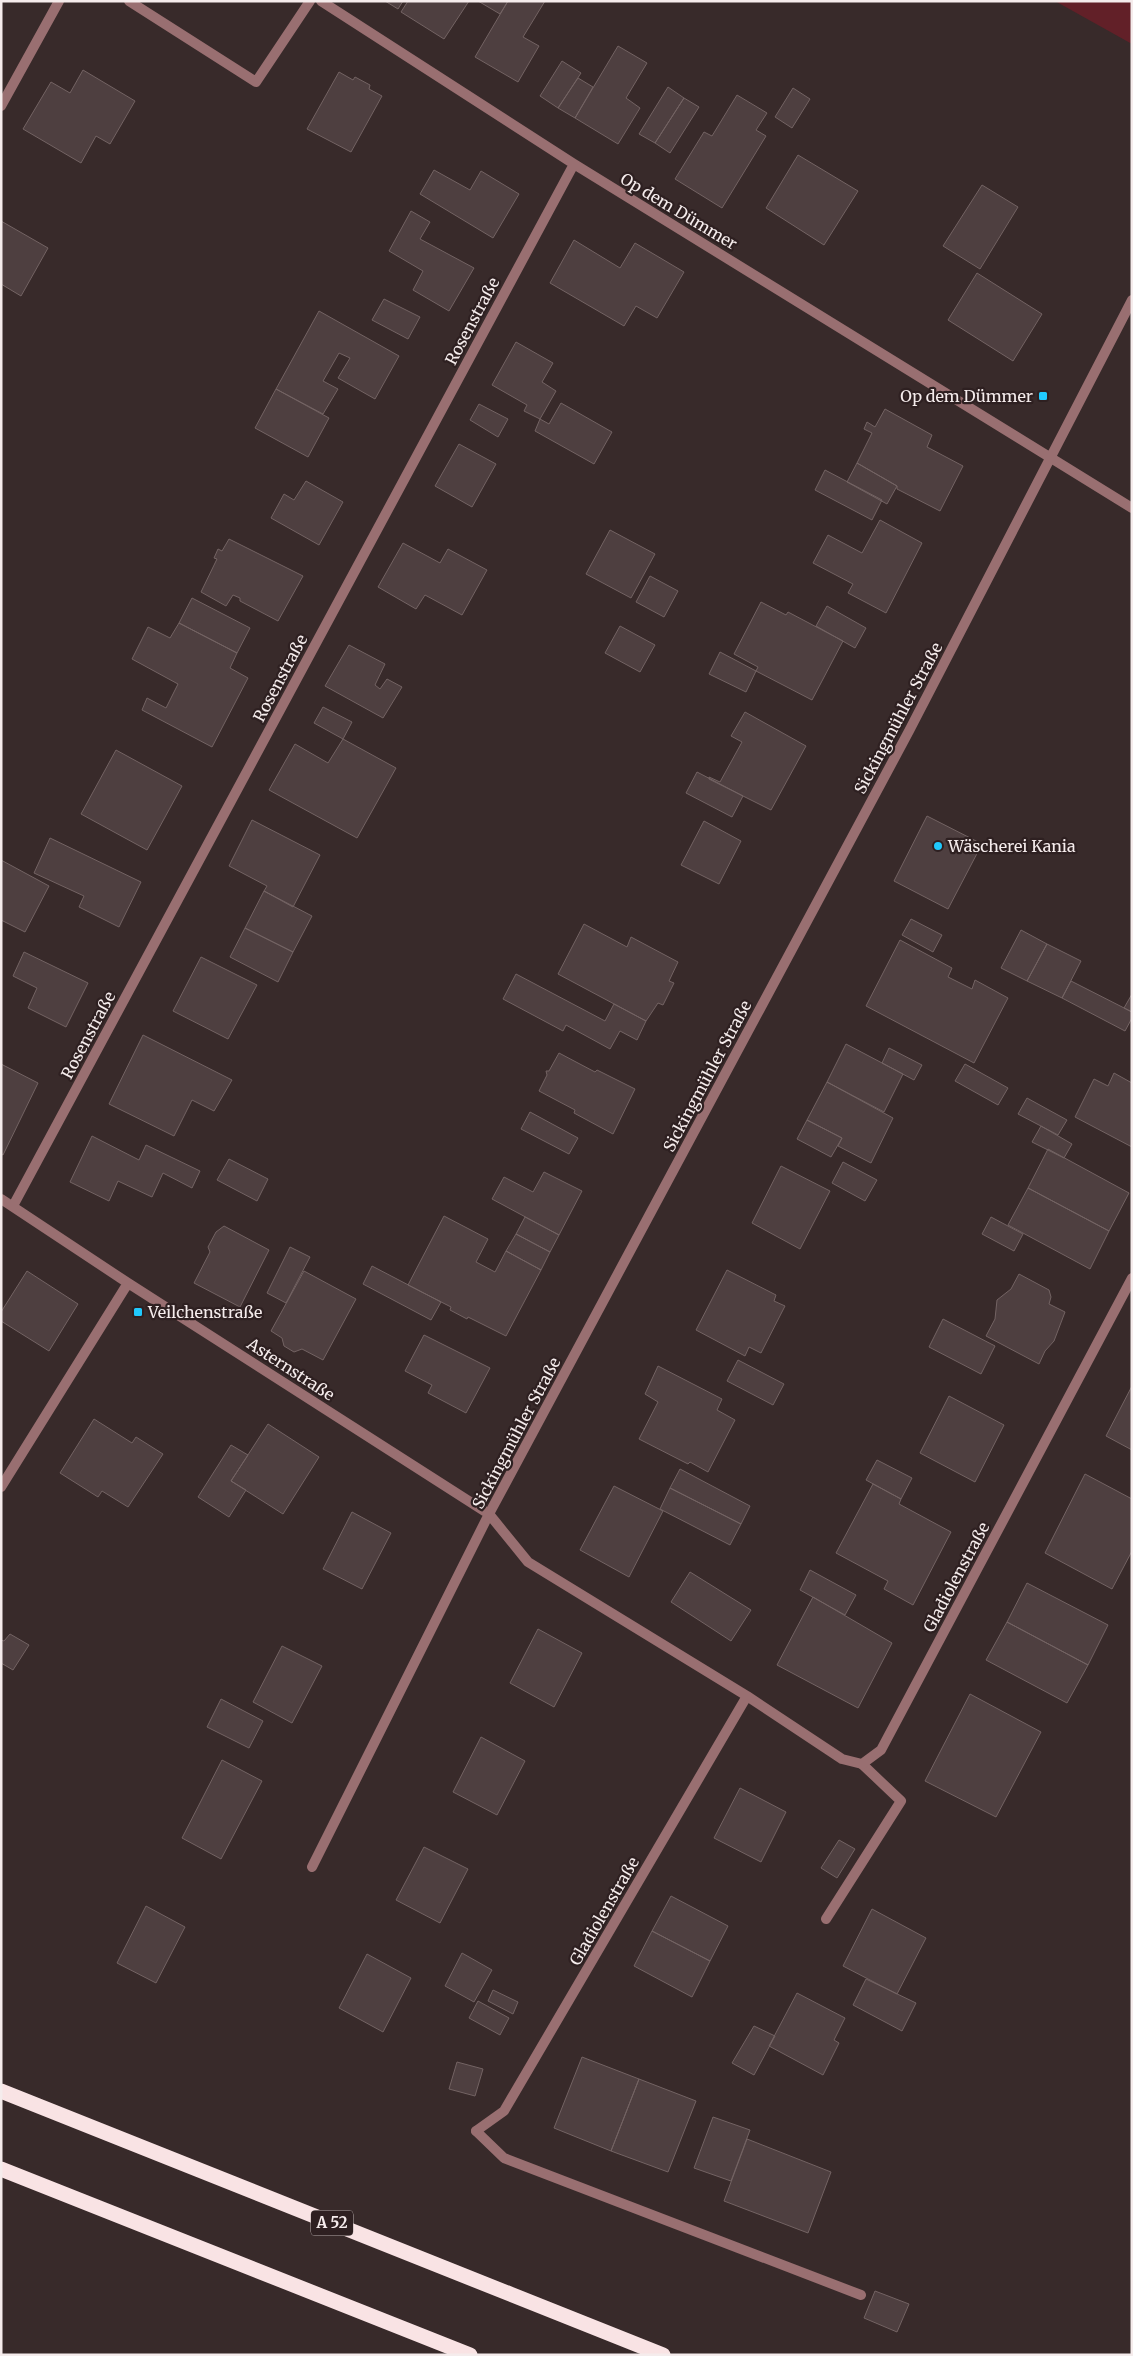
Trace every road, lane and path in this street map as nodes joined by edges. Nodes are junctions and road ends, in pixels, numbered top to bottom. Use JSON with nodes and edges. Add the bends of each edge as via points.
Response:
{"nodes":[{"id":1,"x":59,"y":1,"type":"edge"},
{"id":2,"x":129,"y":1,"type":"edge"},
{"id":3,"x":310,"y":1,"type":"edge"},
{"id":4,"x":321,"y":1,"type":"edge"},
{"id":5,"x":1,"y":106,"type":"edge"},
{"id":6,"x":574,"y":164,"type":"junction"},
{"id":7,"x":1132,"y":300,"type":"edge"},
{"id":8,"x":1051,"y":456,"type":"junction"},
{"id":9,"x":1132,"y":508,"type":"edge"},
{"id":10,"x":1,"y":1199,"type":"edge"},
{"id":11,"x":13,"y":1206,"type":"junction"},
{"id":12,"x":1132,"y":1278,"type":"edge"},
{"id":13,"x":128,"y":1283,"type":"junction"},
{"id":14,"x":1,"y":1488,"type":"edge"},
{"id":15,"x":489,"y":1514,"type":"junction"},
{"id":16,"x":747,"y":1696,"type":"junction"},
{"id":17,"x":862,"y":1764,"type":"junction"},
{"id":18,"x":312,"y":1867,"type":"dead end"},
{"id":19,"x":826,"y":1920,"type":"dead end"},
{"id":20,"x":1,"y":2091,"type":"edge"},
{"id":21,"x":1,"y":2169,"type":"edge"},
{"id":22,"x":861,"y":2295,"type":"dead end"},
{"id":23,"x":470,"y":2355,"type":"edge"},
{"id":24,"x":663,"y":2355,"type":"edge"}],
"edges":[{"from":1,"to":5,"type":"street"},
{"from":2,"to":3,"type":"street","via":[[256,82]]},
{"from":4,"to":6,"type":"street","name":"Op dem Dümmer"},
{"from":6,"to":8,"type":"street","name":"Op dem Dümmer"},
{"from":6,"to":11,"type":"street","name":"Rosenstraße"},
{"from":7,"to":8,"type":"street","name":"Sickingmühler Straße"},
{"from":8,"to":9,"type":"street"},
{"from":8,"to":15,"type":"street","name":"Sickingmühler Straße","via":[[909,731]]},
{"from":10,"to":11,"type":"street","name":"Asternstraße"},
{"from":11,"to":13,"type":"street","name":"Asternstraße"},
{"from":12,"to":17,"type":"street","name":"Gladiolenstraße","via":[[881,1750]]},
{"from":13,"to":14,"type":"street"},
{"from":13,"to":15,"type":"street","name":"Asternstraße"},
{"from":15,"to":16,"type":"street","via":[[528,1562]]},
{"from":15,"to":18,"type":"street","name":"Sickingmühler Straße"},
{"from":16,"to":17,"type":"street","via":[[842,1759]]},
{"from":16,"to":22,"type":"street","name":"Gladiolenstraße","via":[[504,2111],[476,2131],[504,2158]]},
{"from":17,"to":19,"type":"street","via":[[901,1801]]},
{"from":20,"to":24,"type":"highway","number":"A 52"},
{"from":21,"to":23,"type":"highway"}]}
